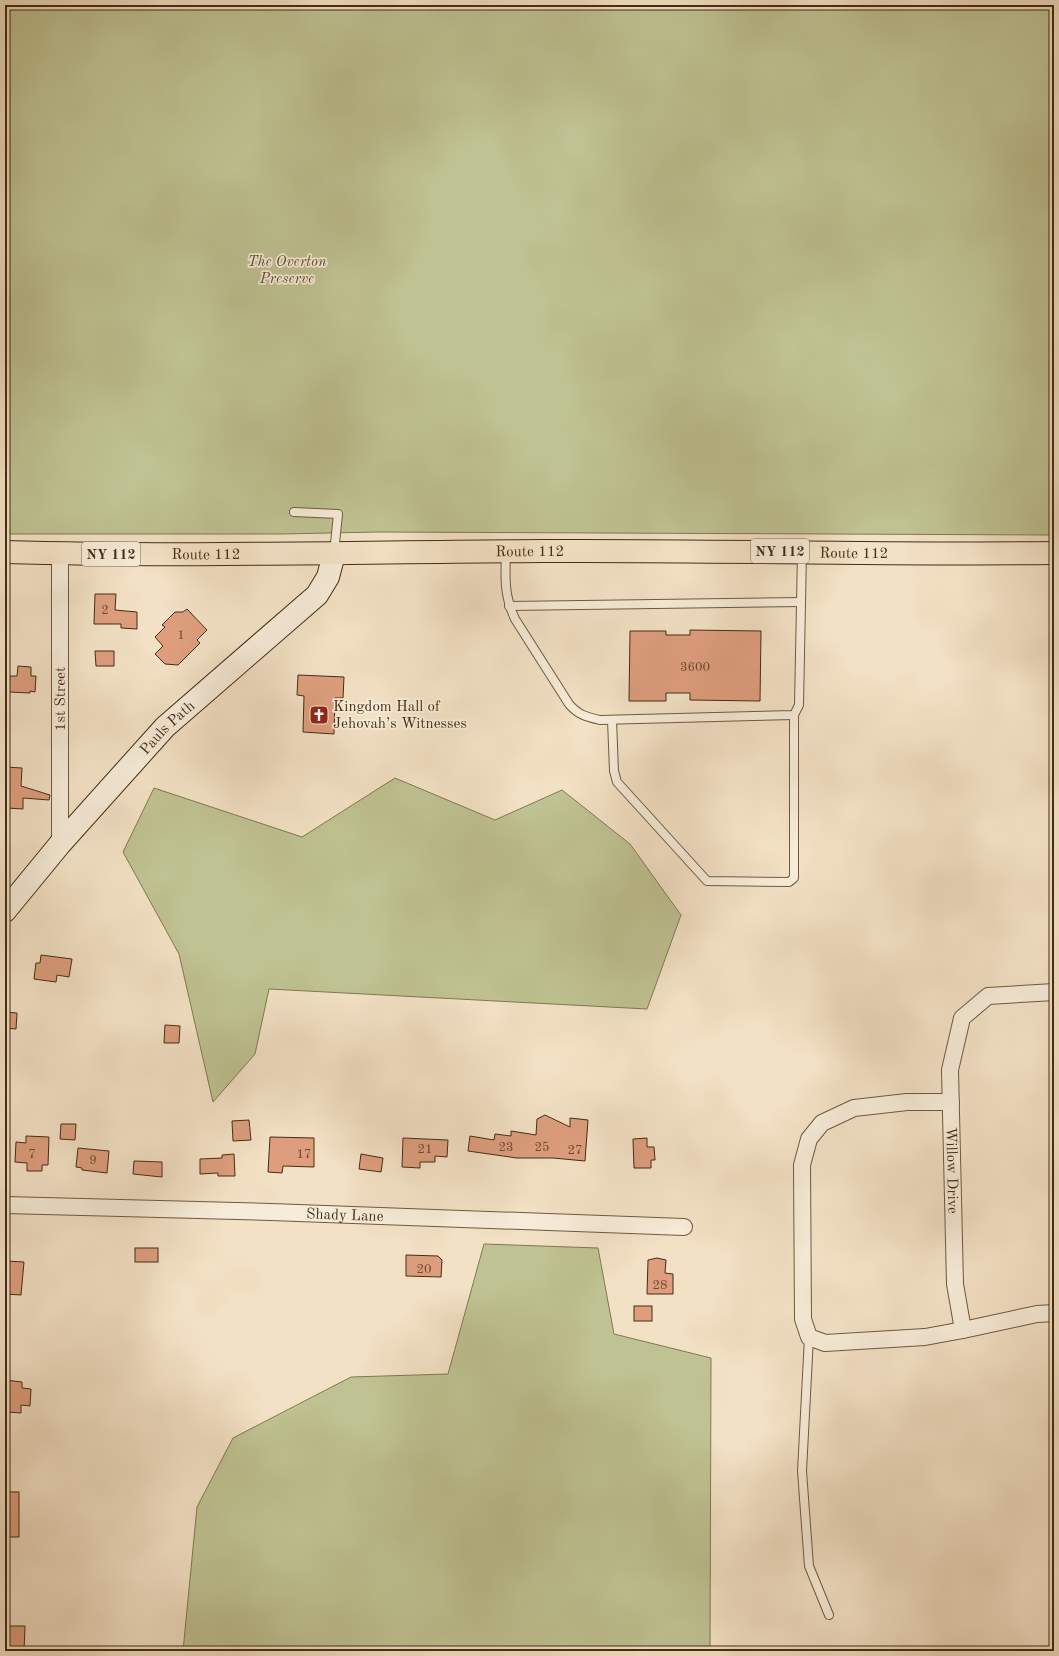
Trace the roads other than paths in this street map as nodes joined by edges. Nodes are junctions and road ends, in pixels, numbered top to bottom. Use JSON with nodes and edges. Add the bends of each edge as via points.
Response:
{"nodes":[{"id":1,"x":294,"y":512,"type":"dead end"},
{"id":2,"x":5,"y":552,"type":"edge"},
{"id":3,"x":506,"y":552,"type":"junction"},
{"id":4,"x":802,"y":552,"type":"junction"},
{"id":5,"x":1054,"y":553,"type":"edge"},
{"id":6,"x":60,"y":554,"type":"junction"},
{"id":7,"x":334,"y":554,"type":"junction"},
{"id":8,"x":801,"y":602,"type":"junction"},
{"id":9,"x":509,"y":606,"type":"junction"},
{"id":10,"x":794,"y":715,"type":"junction"},
{"id":11,"x":612,"y":720,"type":"junction"},
{"id":12,"x":60,"y":844,"type":"junction"},
{"id":13,"x":5,"y":911,"type":"edge"},
{"id":14,"x":1054,"y":992,"type":"edge"},
{"id":15,"x":951,"y":1102,"type":"junction"},
{"id":16,"x":5,"y":1205,"type":"edge"},
{"id":17,"x":684,"y":1227,"type":"dead end"},
{"id":18,"x":1054,"y":1313,"type":"edge"},
{"id":19,"x":963,"y":1330,"type":"junction"},
{"id":20,"x":809,"y":1337,"type":"junction"},
{"id":21,"x":829,"y":1615,"type":"dead end"}],
"edges":[{"from":1,"to":7,"type":"lane","via":[[338,514]]},
{"from":2,"to":6,"type":"main road","name":"Route 112","number":"NY 112"},
{"from":3,"to":4,"type":"main road","name":"Route 112","number":"NY 112"},
{"from":3,"to":7,"type":"main road","name":"Route 112","number":"NY 112"},
{"from":3,"to":9,"type":"lane","via":[[506,592]]},
{"from":4,"to":5,"type":"main road","name":"Route 112","number":"NY 112"},
{"from":4,"to":8,"type":"lane"},
{"from":6,"to":7,"type":"main road","name":"Route 112","number":"NY 112"},
{"from":6,"to":12,"type":"street","name":"1st Street"},
{"from":7,"to":12,"type":"street","name":"Pauls Path","via":[[328,577],[317,595],[164,727]]},
{"from":8,"to":9,"type":"lane"},
{"from":8,"to":10,"type":"lane","via":[[799,705]]},
{"from":9,"to":11,"type":"lane","via":[[576,712],[585,717]]},
{"from":10,"to":11,"type":"lane"},
{"from":10,"to":11,"type":"lane","via":[[794,878],[789,882],[707,881],[617,782],[614,771]]},
{"from":12,"to":13,"type":"street","name":"Pauls Path"},
{"from":14,"to":15,"type":"street","name":"Willow Drive","via":[[988,996],[962,1018],[950,1070]]},
{"from":15,"to":19,"type":"street","name":"Willow Drive","via":[[955,1284]]},
{"from":15,"to":20,"type":"street","via":[[907,1102],[854,1108],[822,1123],[809,1139],[802,1165],[803,1319]]},
{"from":16,"to":17,"type":"street","name":"Shady Lane"},
{"from":18,"to":19,"type":"street","via":[[1037,1314]]},
{"from":19,"to":20,"type":"street","via":[[925,1337],[825,1343]]},
{"from":20,"to":21,"type":"lane","via":[[802,1471],[809,1566]]}]}
